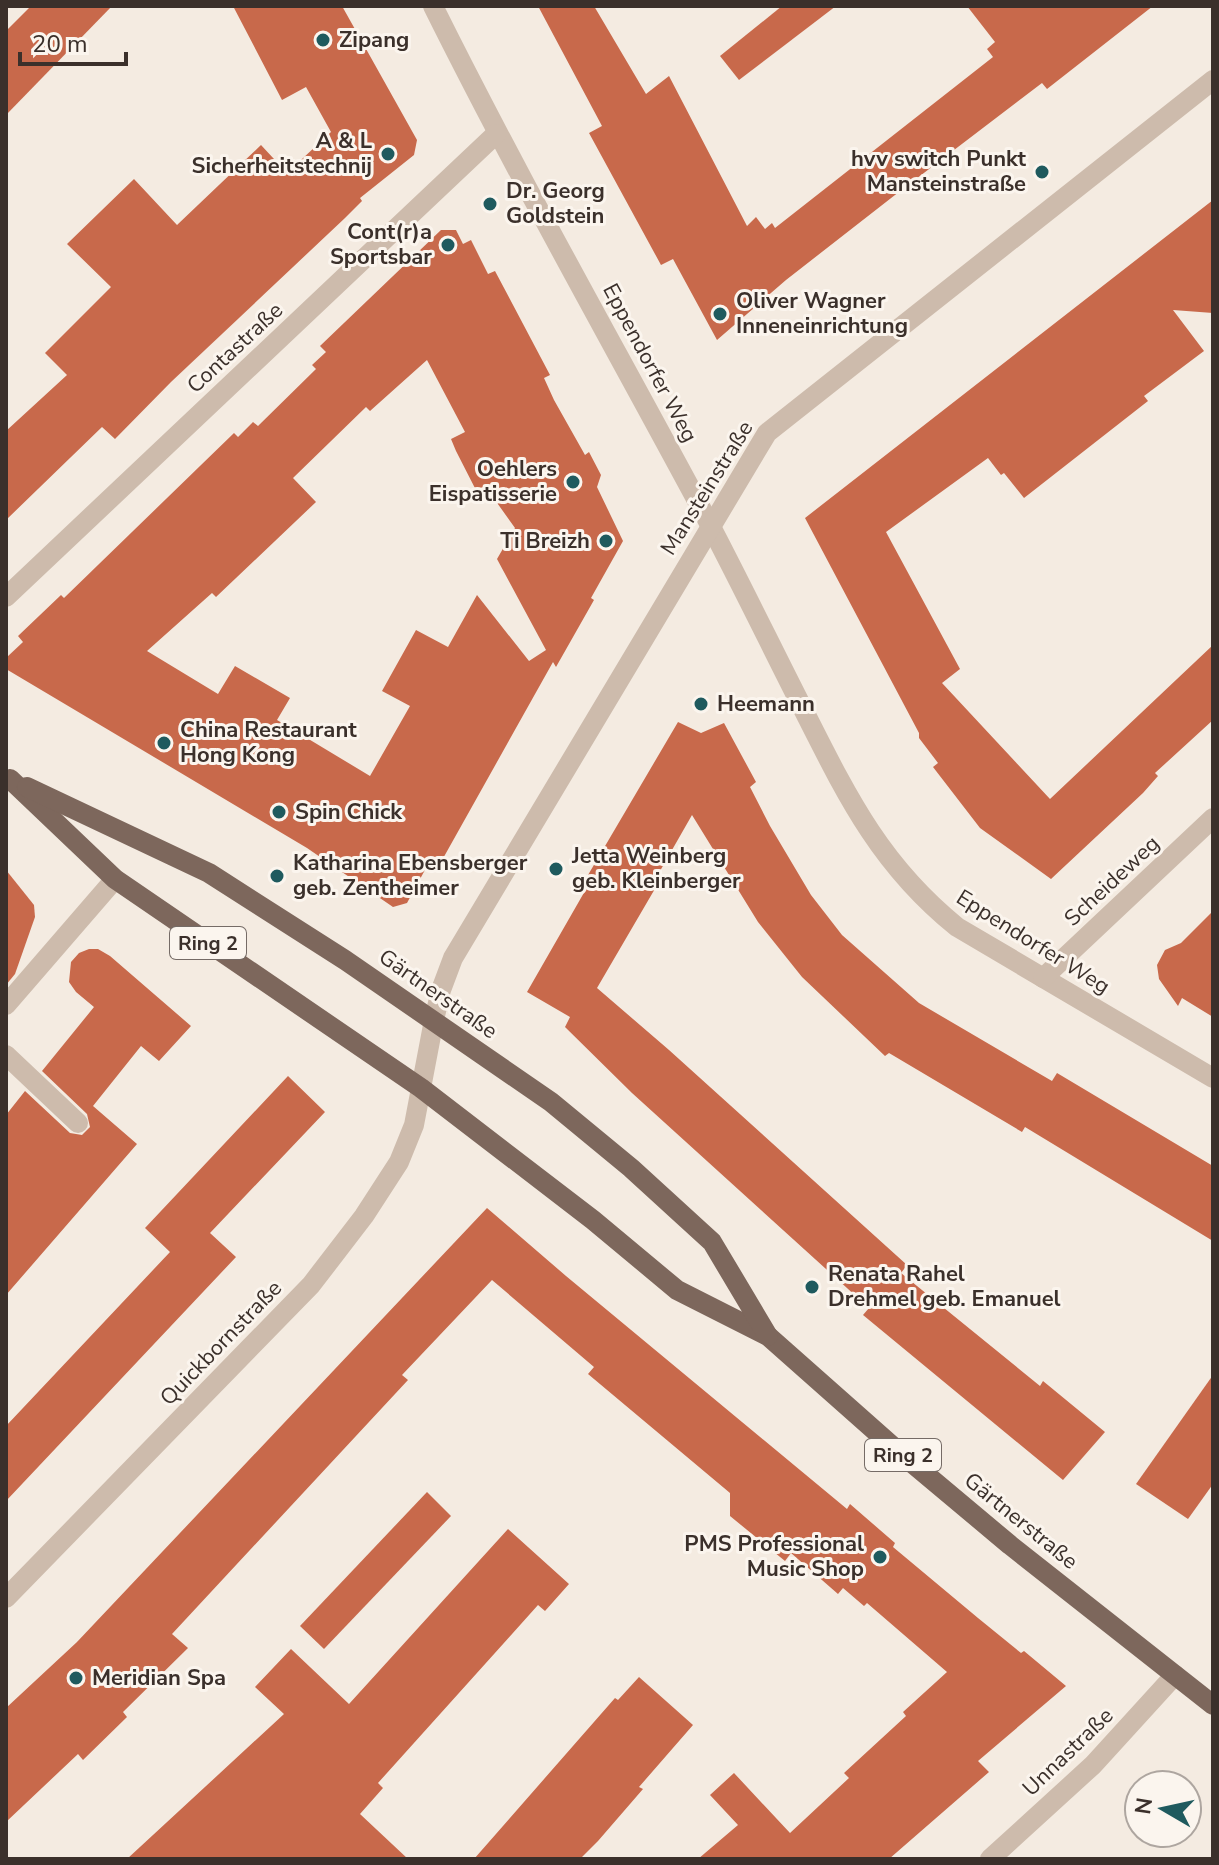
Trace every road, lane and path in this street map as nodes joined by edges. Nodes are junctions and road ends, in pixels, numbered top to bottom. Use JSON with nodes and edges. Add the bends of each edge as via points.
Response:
{"nodes":[{"id":1,"x":433,"y":6,"type":"edge"},
{"id":2,"x":1213,"y":80,"type":"edge"},
{"id":3,"x":496,"y":134,"type":"junction"},
{"id":4,"x":710,"y":526,"type":"junction"},
{"id":5,"x":6,"y":597,"type":"edge"},
{"id":6,"x":8,"y":778,"type":"edge"},
{"id":7,"x":1213,"y":818,"type":"edge"},
{"id":8,"x":115,"y":879,"type":"junction"},
{"id":9,"x":1043,"y":978,"type":"junction"},
{"id":10,"x":6,"y":1005,"type":"edge"},
{"id":11,"x":434,"y":1020,"type":"junction"},
{"id":12,"x":6,"y":1055,"type":"edge"},
{"id":13,"x":1213,"y":1078,"type":"edge"},
{"id":14,"x":421,"y":1088,"type":"junction"},
{"id":15,"x":78,"y":1123,"type":"dead end"},
{"id":16,"x":768,"y":1336,"type":"junction"},
{"id":17,"x":6,"y":1598,"type":"edge"},
{"id":18,"x":1175,"y":1675,"type":"junction"},
{"id":19,"x":1213,"y":1705,"type":"edge"},
{"id":20,"x":990,"y":1859,"type":"edge"}],
"edges":[{"from":1,"to":3,"type":"street","name":"Eppendorfer Weg"},
{"from":2,"to":4,"type":"street","name":"Mansteinstraße","via":[[779,421]]},
{"from":3,"to":4,"type":"street","name":"Eppendorfer Weg"},
{"from":3,"to":5,"type":"street","name":"Contastraße"},
{"from":4,"to":9,"type":"street","name":"Eppendorfer Weg","via":[[851,805],[882,850],[929,904],[957,927]]},
{"from":4,"to":11,"type":"street","name":"Mansteinstraße","via":[[453,958]]},
{"from":6,"to":8,"type":"main road","name":"Gärtnerstraße","number":"Ring 2"},
{"from":6,"to":11,"type":"main road","name":"Gärtnerstraße","number":"Ring 2","via":[[209,873]]},
{"from":7,"to":9,"type":"street","name":"Scheideweg"},
{"from":8,"to":10,"type":"street"},
{"from":8,"to":14,"type":"main road","name":"Gärtnerstraße","number":"Ring 2"},
{"from":9,"to":13,"type":"street","name":"Eppendorfer Weg"},
{"from":11,"to":14,"type":"street","name":"Mansteinstraße"},
{"from":11,"to":16,"type":"main road","name":"Gärtnerstraße","number":"Ring 2","via":[[583,1126],[712,1242]]},
{"from":12,"to":15,"type":"street"},
{"from":14,"to":16,"type":"main road","name":"Gärtnerstraße","number":"Ring 2","via":[[677,1290]]},
{"from":14,"to":17,"type":"street","name":"Quickbornstraße","via":[[399,1162],[331,1261]]},
{"from":16,"to":18,"type":"main road","name":"Gärtnerstraße","number":"Ring 2","via":[[1010,1545]]},
{"from":18,"to":19,"type":"main road","number":"Ring 2"},
{"from":18,"to":20,"type":"street","name":"Unnastraße","via":[[1093,1765]]}]}
